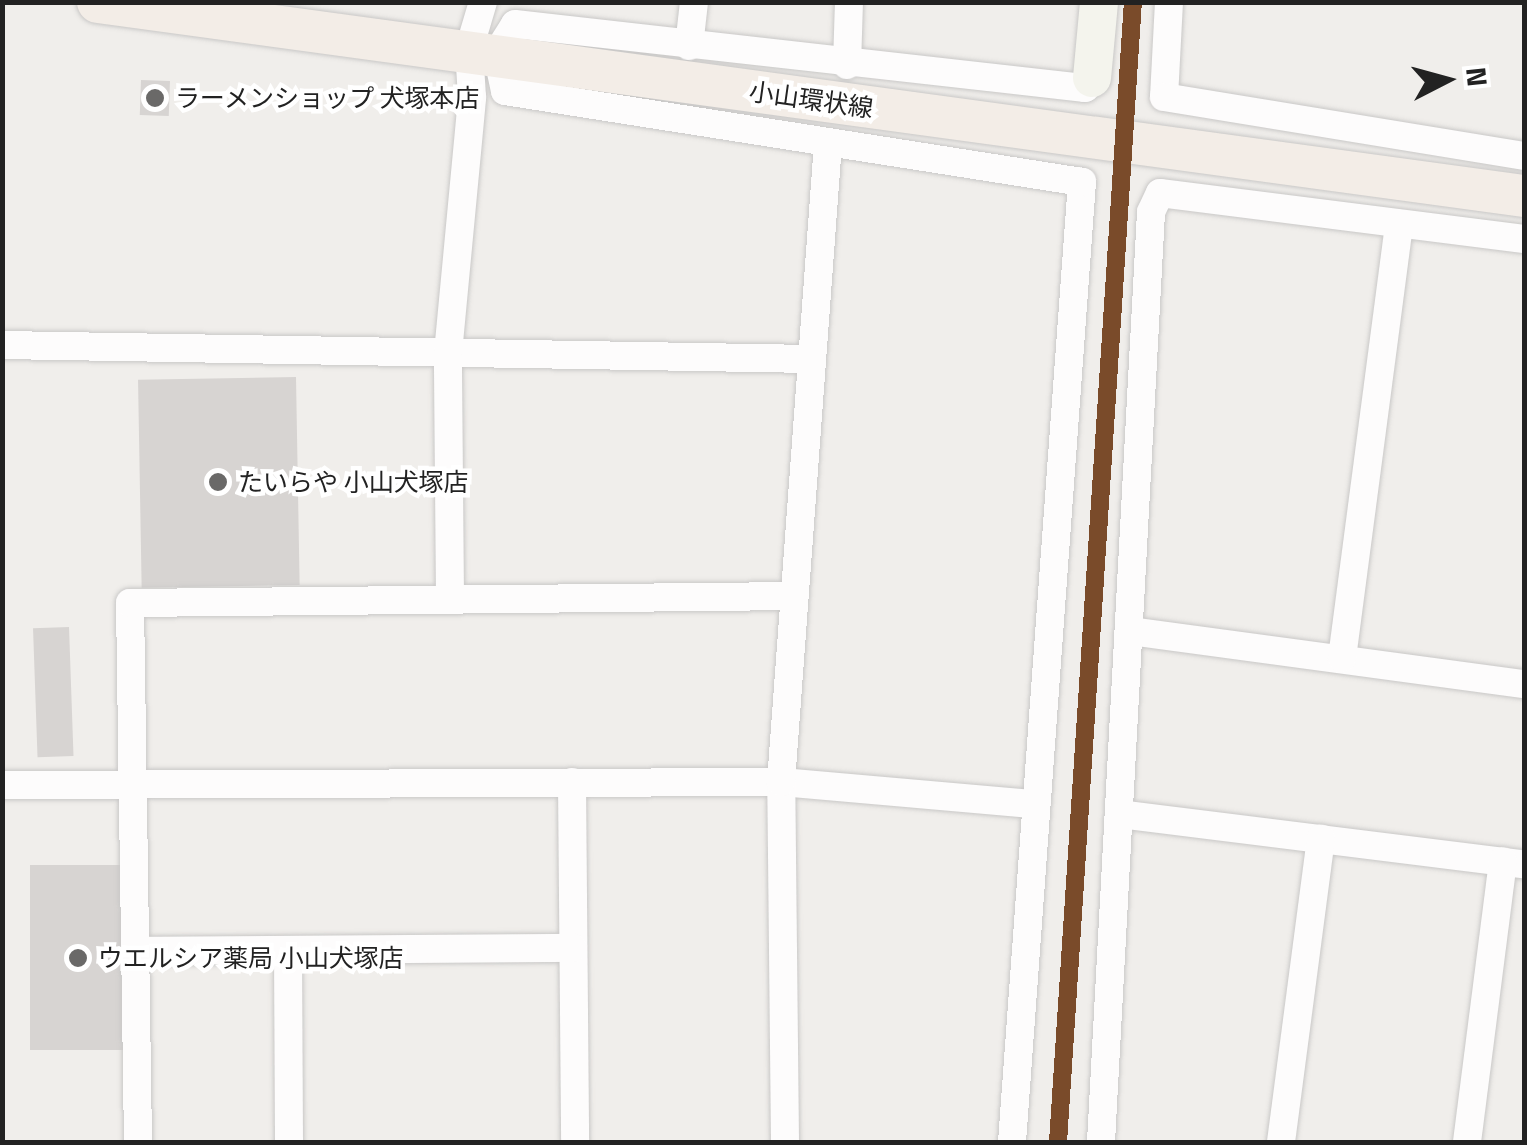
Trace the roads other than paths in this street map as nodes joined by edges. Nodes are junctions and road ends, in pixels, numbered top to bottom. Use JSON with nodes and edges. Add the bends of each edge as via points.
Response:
{"nodes":[{"id":1,"x":98,"y":2,"type":"edge"},
{"id":2,"x":483,"y":2,"type":"edge"},
{"id":3,"x":694,"y":2,"type":"edge"},
{"id":4,"x":849,"y":2,"type":"edge"},
{"id":5,"x":1100,"y":2,"type":"edge"},
{"id":6,"x":1169,"y":2,"type":"edge"},
{"id":7,"x":689,"y":46,"type":"junction"},
{"id":8,"x":484,"y":51,"type":"junction"},
{"id":9,"x":847,"y":65,"type":"junction"},
{"id":10,"x":1092,"y":78,"type":"joint"},
{"id":11,"x":828,"y":144,"type":"junction"},
{"id":12,"x":1524,"y":156,"type":"edge"},
{"id":13,"x":1524,"y":196,"type":"edge"},
{"id":14,"x":1399,"y":224,"type":"junction"},
{"id":15,"x":1524,"y":239,"type":"edge"},
{"id":16,"x":2,"y":345,"type":"edge"},
{"id":17,"x":448,"y":353,"type":"junction"},
{"id":18,"x":811,"y":359,"type":"junction"},
{"id":19,"x":794,"y":596,"type":"junction"},
{"id":20,"x":450,"y":598,"type":"junction"},
{"id":21,"x":1130,"y":631,"type":"junction"},
{"id":22,"x":1342,"y":658,"type":"junction"},
{"id":23,"x":1524,"y":684,"type":"edge"},
{"id":24,"x":572,"y":782,"type":"junction"},
{"id":25,"x":781,"y":782,"type":"junction"},
{"id":26,"x":135,"y":783,"type":"junction"},
{"id":27,"x":2,"y":785,"type":"edge"},
{"id":28,"x":1035,"y":804,"type":"junction"},
{"id":29,"x":1120,"y":814,"type":"junction"},
{"id":30,"x":1321,"y":839,"type":"junction"},
{"id":31,"x":1514,"y":862,"type":"edge"},
{"id":32,"x":573,"y":948,"type":"junction"},
{"id":33,"x":138,"y":950,"type":"junction"},
{"id":34,"x":288,"y":950,"type":"junction"},
{"id":35,"x":138,"y":1142,"type":"edge"},
{"id":36,"x":289,"y":1142,"type":"edge"},
{"id":37,"x":575,"y":1142,"type":"edge"},
{"id":38,"x":786,"y":1142,"type":"edge"},
{"id":39,"x":1012,"y":1142,"type":"edge"},
{"id":40,"x":1102,"y":1142,"type":"edge"},
{"id":41,"x":1281,"y":1142,"type":"edge"},
{"id":42,"x":1467,"y":1142,"type":"edge"}],
"edges":[{"from":1,"to":8,"type":"main road","name":"小山環状線"},
{"from":2,"to":8,"type":"street"},
{"from":3,"to":7,"type":"street"},
{"from":4,"to":9,"type":"street"},
{"from":5,"to":10,"type":"street"},
{"from":6,"to":12,"type":"street","via":[[1164,98]]},
{"from":7,"to":8,"type":"street","via":[[515,24]]},
{"from":7,"to":9,"type":"street"},
{"from":8,"to":11,"type":"street","via":[[505,91]]},
{"from":8,"to":13,"type":"main road","name":"小山環状線"},
{"from":8,"to":17,"type":"street","via":[[472,98]]},
{"from":9,"to":10,"type":"street","via":[[1086,88]]},
{"from":11,"to":18,"type":"street"},
{"from":11,"to":28,"type":"street","via":[[1082,182]]},
{"from":14,"to":15,"type":"street"},
{"from":14,"to":21,"type":"street","via":[[1160,193],[1151,212]]},
{"from":14,"to":22,"type":"street"},
{"from":16,"to":17,"type":"street"},
{"from":17,"to":18,"type":"street"},
{"from":17,"to":20,"type":"street"},
{"from":18,"to":19,"type":"street"},
{"from":19,"to":20,"type":"street"},
{"from":19,"to":25,"type":"street"},
{"from":20,"to":26,"type":"street","via":[[130,603]]},
{"from":21,"to":22,"type":"street"},
{"from":21,"to":29,"type":"street"},
{"from":22,"to":23,"type":"street"},
{"from":24,"to":25,"type":"street"},
{"from":24,"to":26,"type":"street"},
{"from":24,"to":32,"type":"street"},
{"from":25,"to":28,"type":"street"},
{"from":25,"to":38,"type":"street"},
{"from":26,"to":27,"type":"street"},
{"from":26,"to":33,"type":"street"},
{"from":28,"to":39,"type":"street"},
{"from":29,"to":30,"type":"street"},
{"from":29,"to":40,"type":"street"},
{"from":30,"to":31,"type":"street"},
{"from":30,"to":41,"type":"street"},
{"from":31,"to":42,"type":"street"},
{"from":32,"to":34,"type":"street"},
{"from":32,"to":37,"type":"street"},
{"from":33,"to":34,"type":"street"},
{"from":33,"to":35,"type":"street"},
{"from":34,"to":36,"type":"street"}]}
